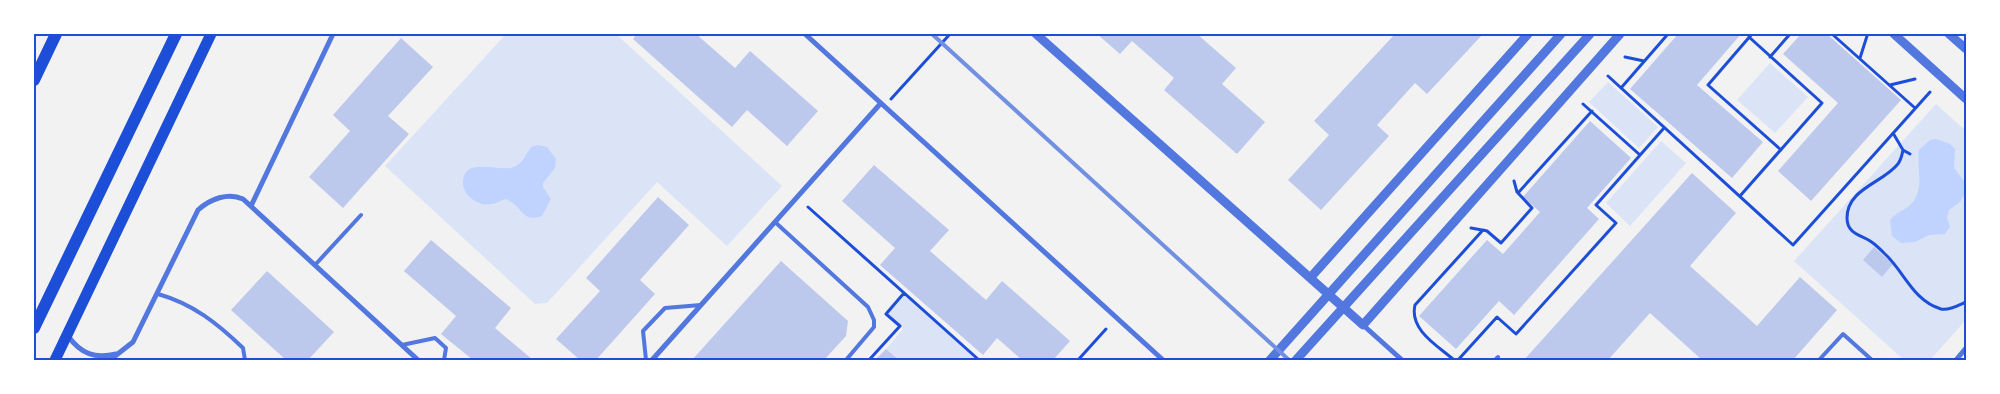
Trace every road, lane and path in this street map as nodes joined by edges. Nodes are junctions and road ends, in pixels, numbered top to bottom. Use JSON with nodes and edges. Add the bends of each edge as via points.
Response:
{"nodes":[{"id":1,"x":56,"y":34,"type":"edge"},
{"id":2,"x":176,"y":34,"type":"edge"},
{"id":3,"x":211,"y":34,"type":"edge"},
{"id":4,"x":333,"y":34,"type":"edge"},
{"id":5,"x":805,"y":34,"type":"edge"},
{"id":6,"x":950,"y":34,"type":"edge"},
{"id":7,"x":1036,"y":34,"type":"edge"},
{"id":8,"x":1528,"y":34,"type":"edge"},
{"id":9,"x":1561,"y":34,"type":"edge"},
{"id":10,"x":1590,"y":34,"type":"edge"},
{"id":11,"x":1620,"y":34,"type":"edge"},
{"id":12,"x":1668,"y":34,"type":"edge"},
{"id":13,"x":1790,"y":34,"type":"edge"},
{"id":14,"x":1832,"y":34,"type":"edge"},
{"id":15,"x":1894,"y":34,"type":"edge"},
{"id":16,"x":1950,"y":34,"type":"edge"},
{"id":17,"x":1750,"y":36,"type":"edge"},
{"id":18,"x":1867,"y":36,"type":"dead end"},
{"id":19,"x":1966,"y":49,"type":"edge"},
{"id":20,"x":1770,"y":56,"type":"junction"},
{"id":21,"x":1625,"y":57,"type":"dead end"},
{"id":22,"x":1860,"y":58,"type":"junction"},
{"id":23,"x":1645,"y":61,"type":"junction"},
{"id":24,"x":1608,"y":76,"type":"dead end"},
{"id":25,"x":1914,"y":79,"type":"dead end"},
{"id":26,"x":34,"y":80,"type":"edge"},
{"id":27,"x":1890,"y":85,"type":"junction"},
{"id":28,"x":1621,"y":88,"type":"junction"},
{"id":29,"x":1930,"y":92,"type":"dead end"},
{"id":30,"x":1966,"y":99,"type":"edge"},
{"id":31,"x":890,"y":100,"type":"dead end"},
{"id":32,"x":881,"y":103,"type":"junction"},
{"id":33,"x":1583,"y":104,"type":"dead end"},
{"id":34,"x":1915,"y":108,"type":"junction"},
{"id":35,"x":1592,"y":111,"type":"junction"},
{"id":36,"x":1664,"y":128,"type":"junction"},
{"id":37,"x":1893,"y":133,"type":"junction"},
{"id":38,"x":1781,"y":150,"type":"junction"},
{"id":39,"x":1903,"y":150,"type":"junction"},
{"id":40,"x":1910,"y":154,"type":"dead end"},
{"id":41,"x":1640,"y":155,"type":"junction"},
{"id":42,"x":1514,"y":181,"type":"dead end"},
{"id":43,"x":1518,"y":193,"type":"junction"},
{"id":44,"x":1740,"y":196,"type":"junction"},
{"id":45,"x":251,"y":206,"type":"junction"},
{"id":46,"x":808,"y":207,"type":"dead end"},
{"id":47,"x":362,"y":214,"type":"dead end"},
{"id":48,"x":775,"y":222,"type":"junction"},
{"id":49,"x":1472,"y":228,"type":"dead end"},
{"id":50,"x":1483,"y":230,"type":"junction"},
{"id":51,"x":315,"y":265,"type":"junction"},
{"id":52,"x":1311,"y":276,"type":"junction"},
{"id":53,"x":158,"y":294,"type":"junction"},
{"id":54,"x":904,"y":294,"type":"junction"},
{"id":55,"x":1966,"y":302,"type":"edge"},
{"id":56,"x":701,"y":305,"type":"junction"},
{"id":57,"x":1363,"y":325,"type":"junction"},
{"id":58,"x":34,"y":328,"type":"edge"},
{"id":59,"x":1106,"y":329,"type":"dead end"},
{"id":60,"x":66,"y":335,"type":"junction"},
{"id":61,"x":402,"y":345,"type":"junction"},
{"id":62,"x":1966,"y":348,"type":"edge"},
{"id":63,"x":119,"y":353,"type":"junction"},
{"id":64,"x":655,"y":359,"type":"edge"},
{"id":65,"x":54,"y":360,"type":"edge"},
{"id":66,"x":110,"y":360,"type":"edge"},
{"id":67,"x":245,"y":360,"type":"edge"},
{"id":68,"x":417,"y":360,"type":"edge"},
{"id":69,"x":444,"y":360,"type":"edge"},
{"id":70,"x":646,"y":360,"type":"edge"},
{"id":71,"x":846,"y":360,"type":"edge"},
{"id":72,"x":869,"y":360,"type":"edge"},
{"id":73,"x":978,"y":360,"type":"edge"},
{"id":74,"x":1078,"y":360,"type":"edge"},
{"id":75,"x":1163,"y":360,"type":"edge"},
{"id":76,"x":1270,"y":360,"type":"edge"},
{"id":77,"x":1296,"y":360,"type":"edge"},
{"id":78,"x":1402,"y":360,"type":"edge"},
{"id":79,"x":1454,"y":360,"type":"edge"},
{"id":80,"x":1458,"y":360,"type":"edge"},
{"id":81,"x":1819,"y":360,"type":"edge"},
{"id":82,"x":1872,"y":360,"type":"edge"},
{"id":83,"x":1956,"y":360,"type":"edge"}],
"edges":[{"from":1,"to":26,"type":"highway"},
{"from":2,"to":58,"type":"highway"},
{"from":3,"to":60,"type":"main road"},
{"from":4,"to":45,"type":"street"},
{"from":5,"to":32,"type":"street"},
{"from":6,"to":31,"type":"path"},
{"from":7,"to":52,"type":"street"},
{"from":8,"to":52,"type":"street"},
{"from":9,"to":76,"type":"street"},
{"from":10,"to":77,"type":"street"},
{"from":11,"to":57,"type":"street"},
{"from":12,"to":23,"type":"path"},
{"from":13,"to":20,"type":"path"},
{"from":14,"to":22,"type":"path"},
{"from":15,"to":30,"type":"street"},
{"from":16,"to":19,"type":"street"},
{"from":17,"to":20,"type":"path"},
{"from":17,"to":38,"type":"path","via":[[1708,85]]},
{"from":18,"to":22,"type":"path"},
{"from":20,"to":38,"type":"path","via":[[1822,103]]},
{"from":21,"to":23,"type":"path"},
{"from":22,"to":27,"type":"path"},
{"from":23,"to":28,"type":"path"},
{"from":24,"to":28,"type":"path"},
{"from":25,"to":27,"type":"path"},
{"from":27,"to":34,"type":"path"},
{"from":28,"to":36,"type":"path"},
{"from":29,"to":34,"type":"path"},
{"from":32,"to":48,"type":"street"},
{"from":32,"to":75,"type":"street"},
{"from":33,"to":35,"type":"path"},
{"from":34,"to":37,"type":"path"},
{"from":35,"to":41,"type":"path"},
{"from":35,"to":43,"type":"path"},
{"from":36,"to":41,"type":"path"},
{"from":36,"to":44,"type":"path"},
{"from":37,"to":39,"type":"path"},
{"from":37,"to":44,"type":"path","via":[[1793,245]]},
{"from":38,"to":44,"type":"path"},
{"from":39,"to":40,"type":"path"},
{"from":39,"to":55,"type":"path","via":[[1894,168],[1874,180],[1852,201],[1846,221],[1851,231],[1872,242],[1892,260],[1921,298],[1943,310]]},
{"from":41,"to":80,"type":"path","via":[[1596,205],[1616,222],[1609,230],[1516,334],[1497,317]]},
{"from":42,"to":43,"type":"path"},
{"from":43,"to":50,"type":"path","via":[[1532,208],[1501,243]]},
{"from":45,"to":51,"type":"street"},
{"from":45,"to":53,"type":"street","via":[[237,196],[216,199],[198,210]]},
{"from":46,"to":54,"type":"path"},
{"from":47,"to":51,"type":"lane"},
{"from":48,"to":56,"type":"street"},
{"from":48,"to":71,"type":"lane","via":[[871,312],[874,327]]},
{"from":49,"to":50,"type":"path"},
{"from":50,"to":79,"type":"path","via":[[1416,304],[1414,312],[1420,330]]},
{"from":51,"to":61,"type":"street"},
{"from":52,"to":57,"type":"street"},
{"from":53,"to":63,"type":"street","via":[[133,342]]},
{"from":53,"to":67,"type":"lane","via":[[185,304],[220,325],[243,348]]},
{"from":54,"to":72,"type":"path","via":[[886,314],[900,326]]},
{"from":54,"to":73,"type":"path"},
{"from":56,"to":64,"type":"street"},
{"from":56,"to":70,"type":"lane","via":[[665,308],[643,331]]},
{"from":57,"to":78,"type":"street"},
{"from":59,"to":74,"type":"path"},
{"from":60,"to":63,"type":"street","via":[[86,354],[96,357]]},
{"from":60,"to":65,"type":"main road"},
{"from":61,"to":68,"type":"street"},
{"from":61,"to":69,"type":"lane","via":[[435,338],[446,348]]},
{"from":62,"to":83,"type":"street"},
{"from":63,"to":66,"type":"street"},
{"from":81,"to":82,"type":"lane","via":[[1843,334]]}]}
